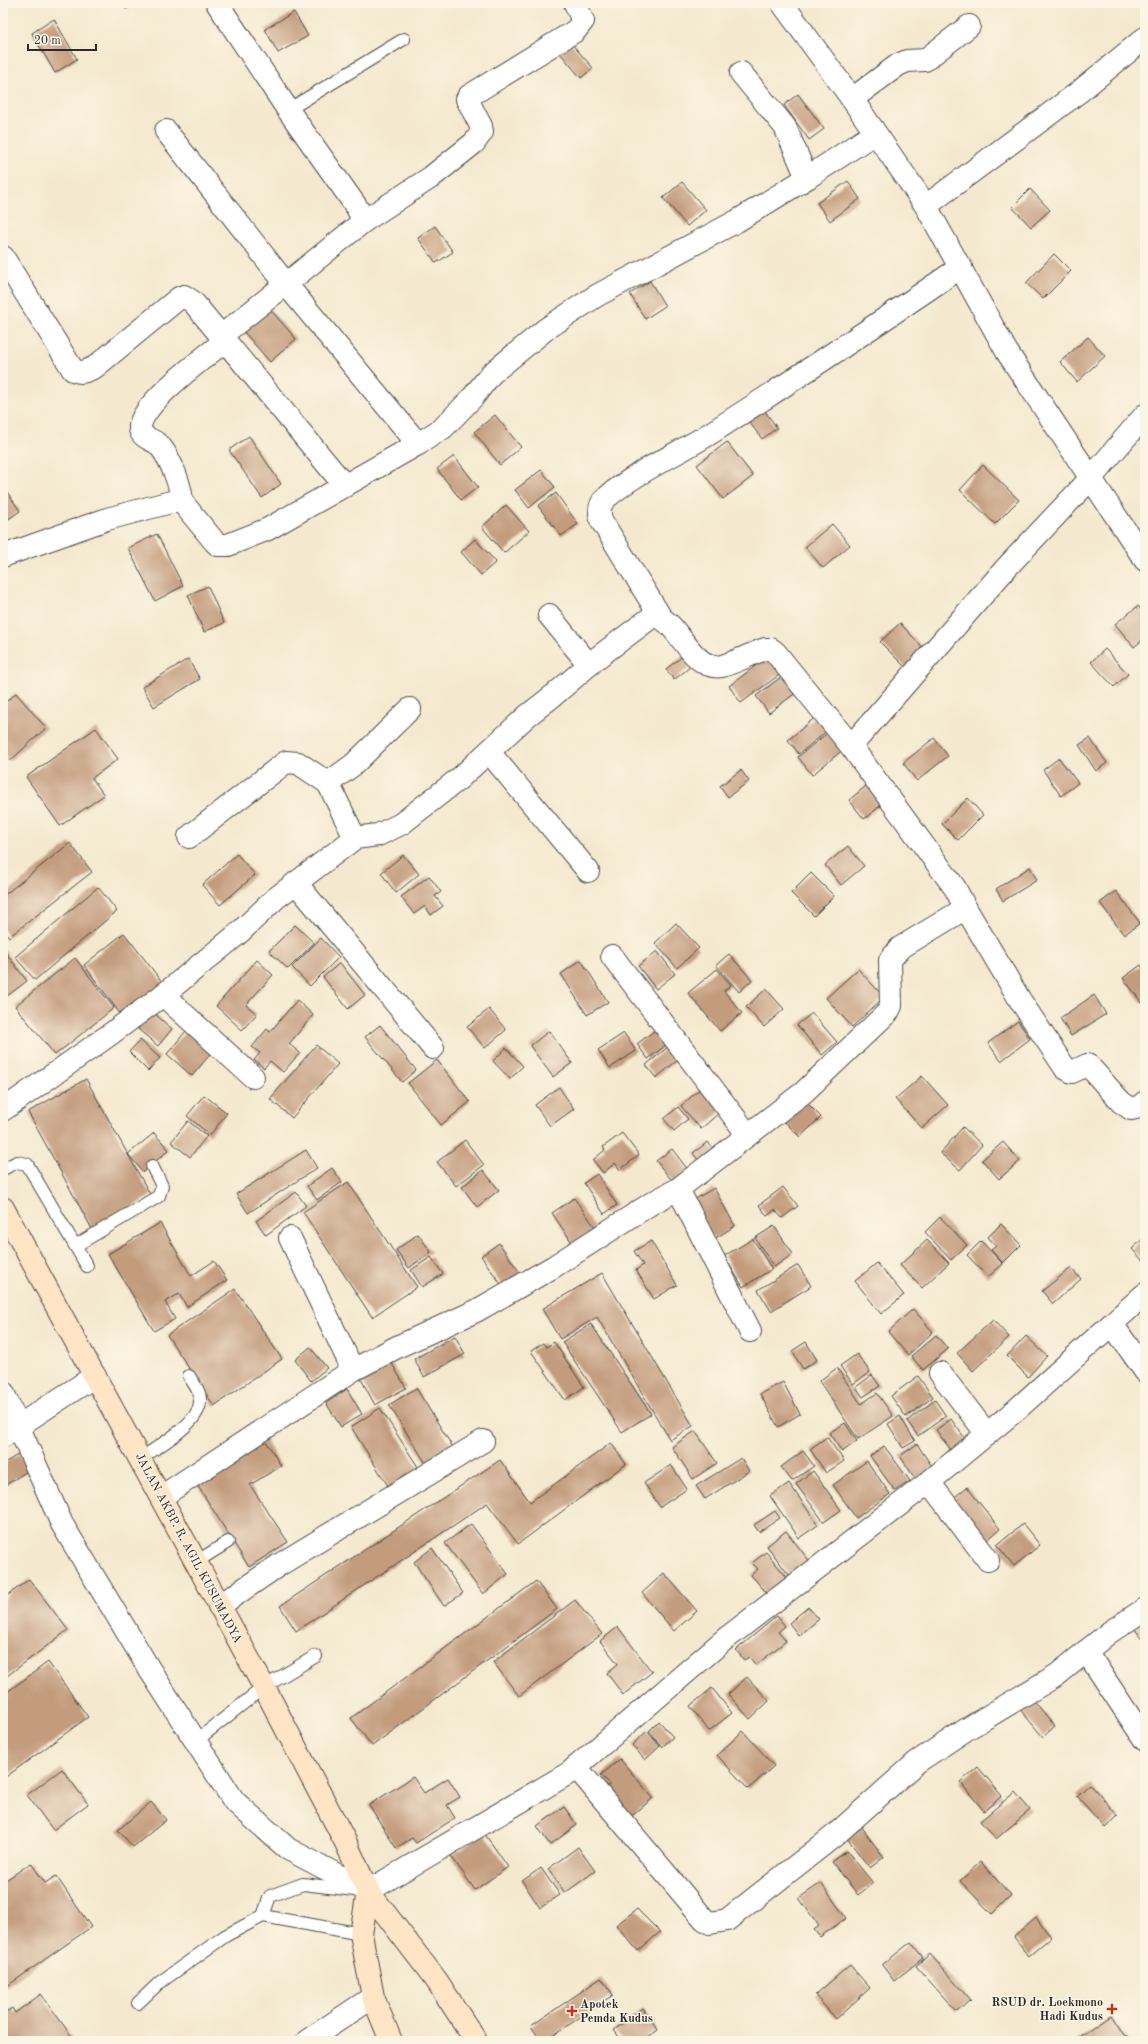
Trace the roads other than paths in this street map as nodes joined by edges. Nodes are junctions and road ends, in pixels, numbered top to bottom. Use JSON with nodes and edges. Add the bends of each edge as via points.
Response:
{"nodes":[{"id":1,"x":217,"y":3,"type":"edge"},
{"id":2,"x":575,"y":3,"type":"edge"},
{"id":3,"x":782,"y":3,"type":"edge"},
{"id":4,"x":969,"y":26,"type":"dead end"},
{"id":5,"x":1145,"y":38,"type":"edge"},
{"id":6,"x":404,"y":39,"type":"dead end"},
{"id":7,"x":741,"y":73,"type":"dead end"},
{"id":8,"x":852,"y":99,"type":"junction"},
{"id":9,"x":288,"y":110,"type":"junction"},
{"id":10,"x":166,"y":131,"type":"dead end"},
{"id":11,"x":875,"y":133,"type":"junction"},
{"id":12,"x":807,"y":178,"type":"junction"},
{"id":13,"x":926,"y":206,"type":"junction"},
{"id":14,"x":364,"y":221,"type":"junction"},
{"id":15,"x":3,"y":257,"type":"edge"},
{"id":16,"x":961,"y":267,"type":"junction"},
{"id":17,"x":286,"y":284,"type":"junction"},
{"id":18,"x":223,"y":338,"type":"junction"},
{"id":19,"x":1145,"y":415,"type":"edge"},
{"id":20,"x":418,"y":444,"type":"junction"},
{"id":21,"x":1091,"y":478,"type":"junction"},
{"id":22,"x":345,"y":486,"type":"junction"},
{"id":23,"x":182,"y":502,"type":"junction"},
{"id":24,"x":3,"y":556,"type":"edge"},
{"id":25,"x":1145,"y":560,"type":"edge"},
{"id":26,"x":549,"y":615,"type":"dead end"},
{"id":27,"x":660,"y":616,"type":"junction"},
{"id":28,"x":589,"y":665,"type":"junction"},
{"id":29,"x":410,"y":709,"type":"dead end"},
{"id":30,"x":851,"y":746,"type":"junction"},
{"id":31,"x":489,"y":752,"type":"junction"},
{"id":32,"x":328,"y":783,"type":"junction"},
{"id":33,"x":189,"y":837,"type":"dead end"},
{"id":34,"x":355,"y":838,"type":"junction"},
{"id":35,"x":588,"y":871,"type":"dead end"},
{"id":36,"x":296,"y":883,"type":"junction"},
{"id":37,"x":965,"y":907,"type":"junction"},
{"id":38,"x":612,"y":956,"type":"dead end"},
{"id":39,"x":163,"y":995,"type":"junction"},
{"id":40,"x":433,"y":1048,"type":"dead end"},
{"id":41,"x":253,"y":1077,"type":"dead end"},
{"id":42,"x":1145,"y":1102,"type":"edge"},
{"id":43,"x":3,"y":1110,"type":"edge"},
{"id":44,"x":748,"y":1135,"type":"junction"},
{"id":45,"x":152,"y":1166,"type":"dead end"},
{"id":46,"x":3,"y":1169,"type":"edge"},
{"id":47,"x":678,"y":1190,"type":"junction"},
{"id":48,"x":3,"y":1208,"type":"edge"},
{"id":49,"x":290,"y":1238,"type":"dead end"},
{"id":50,"x":75,"y":1246,"type":"junction"},
{"id":51,"x":87,"y":1266,"type":"dead end"},
{"id":52,"x":1145,"y":1294,"type":"edge"},
{"id":53,"x":1112,"y":1324,"type":"junction"},
{"id":54,"x":750,"y":1331,"type":"dead end"},
{"id":55,"x":353,"y":1370,"type":"junction"},
{"id":56,"x":1145,"y":1371,"type":"edge"},
{"id":57,"x":940,"y":1373,"type":"dead end"},
{"id":58,"x":95,"y":1376,"type":"junction"},
{"id":59,"x":189,"y":1376,"type":"dead end"},
{"id":60,"x":3,"y":1392,"type":"edge"},
{"id":61,"x":11,"y":1430,"type":"edge"},
{"id":62,"x":987,"y":1434,"type":"junction"},
{"id":63,"x":482,"y":1441,"type":"dead end"},
{"id":64,"x":140,"y":1459,"type":"junction"},
{"id":65,"x":929,"y":1482,"type":"junction"},
{"id":66,"x":160,"y":1497,"type":"junction"},
{"id":67,"x":228,"y":1542,"type":"dead end"},
{"id":68,"x":988,"y":1560,"type":"dead end"},
{"id":69,"x":196,"y":1562,"type":"junction"},
{"id":70,"x":219,"y":1606,"type":"junction"},
{"id":71,"x":1145,"y":1609,"type":"edge"},
{"id":72,"x":1086,"y":1651,"type":"junction"},
{"id":73,"x":316,"y":1656,"type":"dead end"},
{"id":74,"x":264,"y":1687,"type":"junction"},
{"id":75,"x":1145,"y":1740,"type":"edge"},
{"id":76,"x":196,"y":1741,"type":"junction"},
{"id":77,"x":576,"y":1767,"type":"junction"},
{"id":78,"x":368,"y":1891,"type":"junction"},
{"id":79,"x":263,"y":1916,"type":"junction"},
{"id":80,"x":361,"y":1934,"type":"junction"},
{"id":81,"x":373,"y":1997,"type":"junction"},
{"id":82,"x":138,"y":2003,"type":"dead end"},
{"id":83,"x":307,"y":2041,"type":"edge"},
{"id":84,"x":391,"y":2041,"type":"edge"},
{"id":85,"x":476,"y":2041,"type":"edge"}],
"edges":[{"from":1,"to":9,"type":"street"},
{"from":2,"to":14,"type":"street","via":[[583,21],[575,30],[469,96],[467,99],[482,132],[474,143],[430,178]]},
{"from":3,"to":8,"type":"street"},
{"from":4,"to":8,"type":"street","via":[[925,60],[898,65]]},
{"from":5,"to":13,"type":"street","via":[[1078,92]]},
{"from":6,"to":9,"type":"lane"},
{"from":7,"to":12,"type":"street","via":[[785,127]]},
{"from":8,"to":11,"type":"street"},
{"from":9,"to":14,"type":"street"},
{"from":10,"to":17,"type":"street"},
{"from":11,"to":12,"type":"street"},
{"from":11,"to":13,"type":"street"},
{"from":12,"to":20,"type":"street","via":[[737,221],[596,296],[552,324],[491,374],[473,397],[442,428]]},
{"from":13,"to":16,"type":"street"},
{"from":14,"to":17,"type":"street"},
{"from":15,"to":18,"type":"street","via":[[73,370],[77,372],[94,367],[184,296],[193,302]]},
{"from":16,"to":21,"type":"street","via":[[1007,352]]},
{"from":16,"to":27,"type":"street","via":[[821,363],[700,440],[626,483],[605,499],[599,510],[601,520]]},
{"from":17,"to":18,"type":"street"},
{"from":17,"to":20,"type":"street"},
{"from":18,"to":22,"type":"street"},
{"from":18,"to":23,"type":"street","via":[[171,385],[143,414],[139,424],[140,431],[146,439],[159,445],[166,457],[177,481]]},
{"from":19,"to":21,"type":"street"},
{"from":20,"to":22,"type":"street"},
{"from":21,"to":25,"type":"street"},
{"from":21,"to":30,"type":"street","via":[[1006,567]]},
{"from":22,"to":23,"type":"street","via":[[268,529],[224,545],[214,541]]},
{"from":23,"to":24,"type":"street","via":[[172,502],[106,519]]},
{"from":26,"to":28,"type":"street"},
{"from":27,"to":28,"type":"street","via":[[653,616],[647,620]]},
{"from":27,"to":30,"type":"street","via":[[686,646],[710,665],[721,666],[771,649]]},
{"from":28,"to":31,"type":"street","via":[[527,716]]},
{"from":29,"to":32,"type":"street","via":[[353,765]]},
{"from":30,"to":37,"type":"street","via":[[955,888]]},
{"from":31,"to":34,"type":"street","via":[[401,824],[378,835]]},
{"from":31,"to":35,"type":"street"},
{"from":32,"to":33,"type":"street","via":[[298,763],[286,762]]},
{"from":32,"to":34,"type":"street"},
{"from":34,"to":36,"type":"street"},
{"from":36,"to":39,"type":"street"},
{"from":36,"to":40,"type":"street"},
{"from":37,"to":42,"type":"street","via":[[1020,1000],[1065,1068],[1072,1072],[1089,1066],[1121,1102],[1131,1109]]},
{"from":37,"to":44,"type":"street","via":[[893,954],[890,960],[891,1006],[888,1012],[804,1092]]},
{"from":38,"to":44,"type":"street"},
{"from":39,"to":41,"type":"street"},
{"from":39,"to":43,"type":"street"},
{"from":44,"to":47,"type":"street"},
{"from":45,"to":50,"type":"lane","via":[[162,1186],[159,1196]]},
{"from":46,"to":50,"type":"lane","via":[[17,1162],[27,1164]]},
{"from":47,"to":54,"type":"street"},
{"from":47,"to":55,"type":"street","via":[[652,1203],[476,1311]]},
{"from":48,"to":58,"type":"main road","name":"JALAN AKBP. R. AGIL KUSUMADYA"},
{"from":49,"to":55,"type":"street"},
{"from":50,"to":51,"type":"lane"},
{"from":52,"to":53,"type":"street"},
{"from":53,"to":56,"type":"street"},
{"from":53,"to":62,"type":"street"},
{"from":55,"to":66,"type":"street"},
{"from":57,"to":62,"type":"street"},
{"from":58,"to":61,"type":"street"},
{"from":58,"to":64,"type":"main road","name":"JALAN AKBP. R. AGIL KUSUMADYA"},
{"from":59,"to":64,"type":"lane","via":[[199,1393],[200,1403],[196,1415],[174,1436]]},
{"from":60,"to":61,"type":"street"},
{"from":61,"to":76,"type":"street","via":[[62,1524]]},
{"from":62,"to":65,"type":"street"},
{"from":63,"to":70,"type":"street","via":[[279,1565]]},
{"from":64,"to":66,"type":"main road","name":"JALAN AKBP. R. AGIL KUSUMADYA"},
{"from":65,"to":68,"type":"street"},
{"from":65,"to":77,"type":"street","via":[[724,1640]]},
{"from":66,"to":69,"type":"main road","name":"JALAN AKBP. R. AGIL KUSUMADYA"},
{"from":67,"to":69,"type":"lane"},
{"from":69,"to":70,"type":"main road","name":"JALAN AKBP. R. AGIL KUSUMADYA"},
{"from":70,"to":74,"type":"main road","name":"JALAN AKBP. R. AGIL KUSUMADYA"},
{"from":71,"to":72,"type":"street"},
{"from":72,"to":75,"type":"street"},
{"from":72,"to":77,"type":"street","via":[[1057,1675],[917,1762],[834,1836],[758,1897],[727,1920],[718,1923],[710,1923],[704,1919]]},
{"from":73,"to":74,"type":"lane"},
{"from":74,"to":76,"type":"lane"},
{"from":74,"to":78,"type":"main road","name":"JALAN AKBP. R. AGIL KUSUMADYA","via":[[346,1843]]},
{"from":76,"to":78,"type":"street","via":[[234,1801],[277,1841]]},
{"from":77,"to":78,"type":"street"},
{"from":78,"to":79,"type":"lane","via":[[303,1884],[270,1896]]},
{"from":78,"to":80,"type":"main road"},
{"from":78,"to":85,"type":"main road","name":"JALAN AKBP. R. AGIL KUSUMADYA","via":[[438,1981]]},
{"from":79,"to":80,"type":"lane"},
{"from":79,"to":82,"type":"lane","via":[[225,1936],[159,1983]]},
{"from":80,"to":81,"type":"main road"},
{"from":81,"to":83,"type":"street"},
{"from":81,"to":84,"type":"main road"}]}
